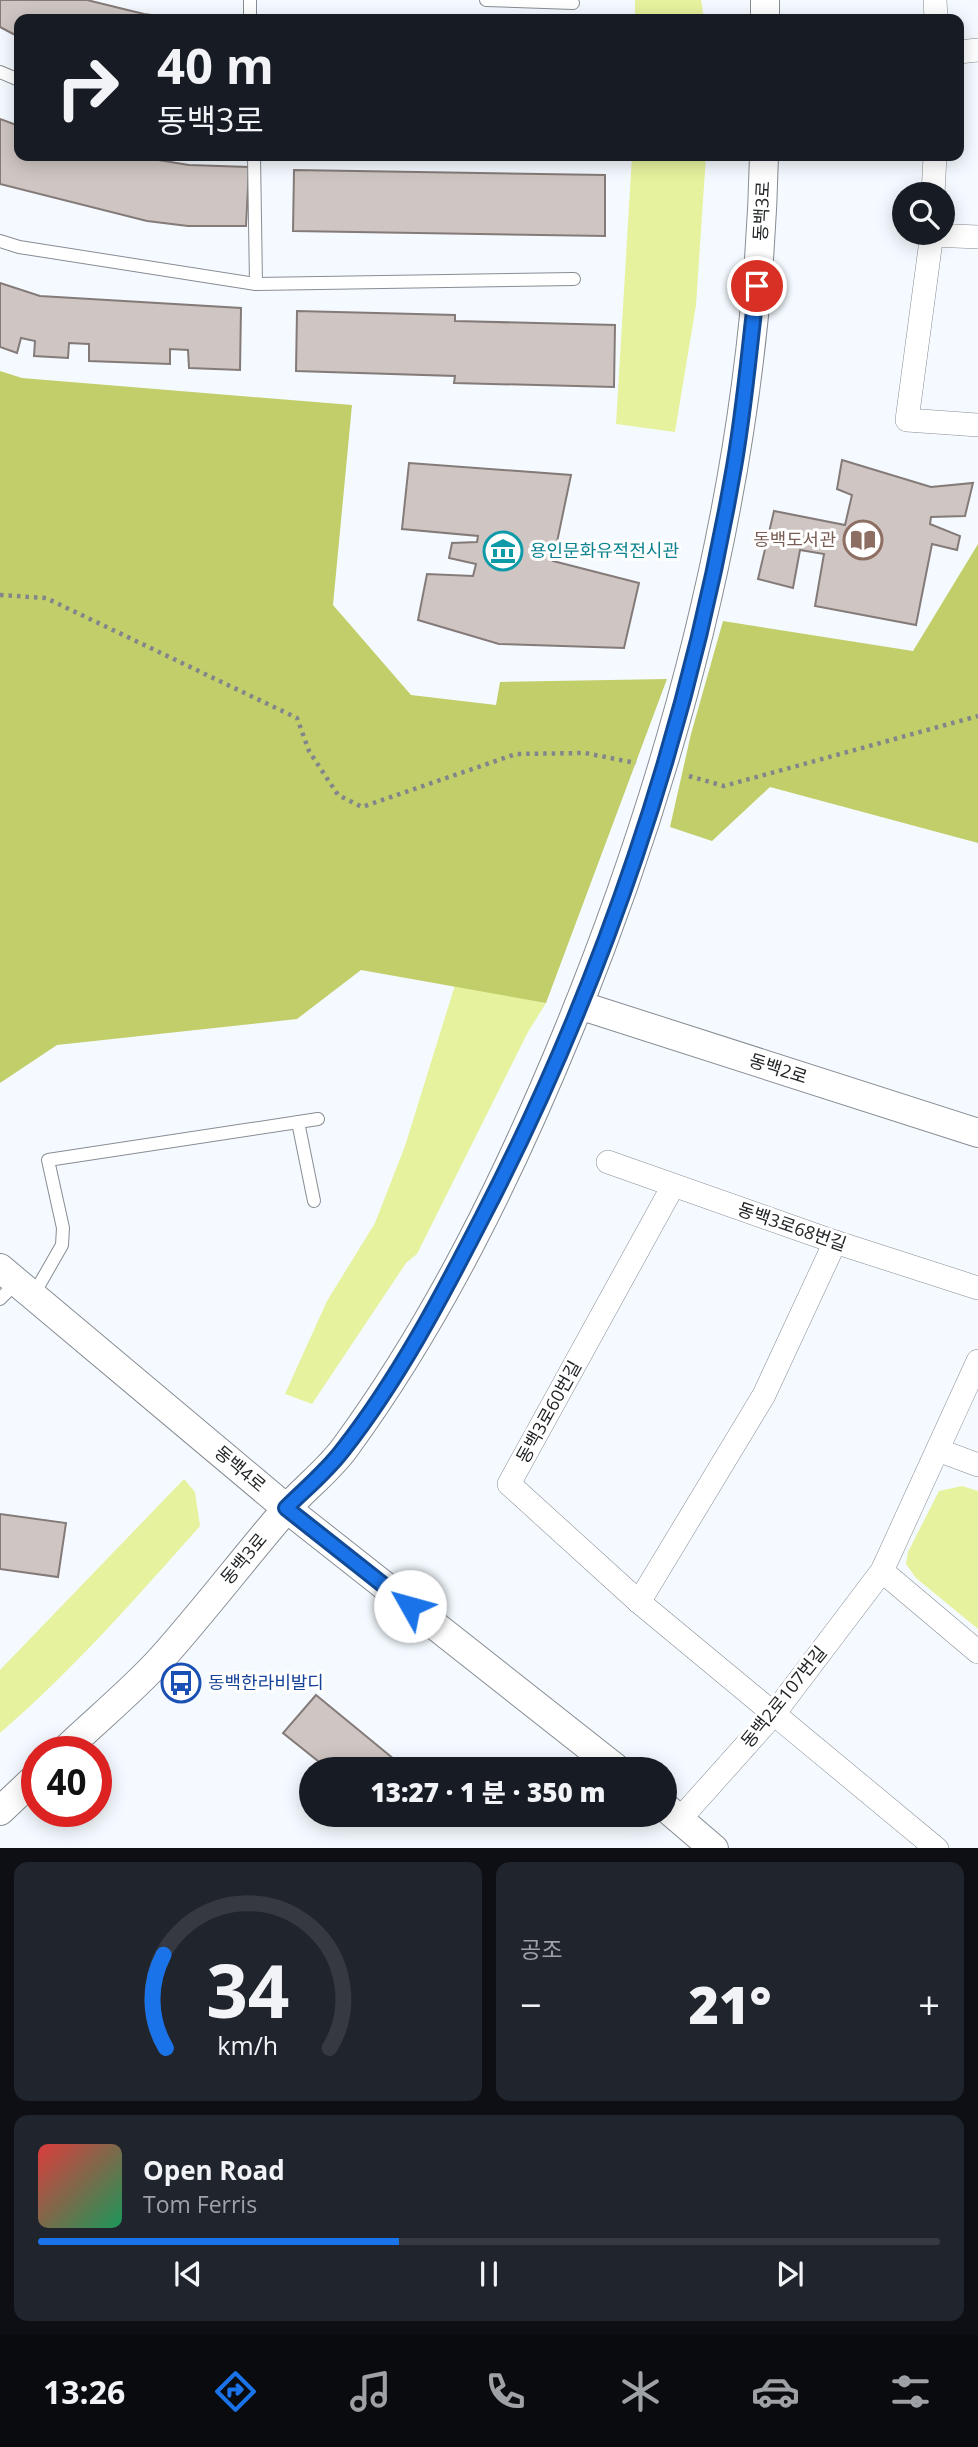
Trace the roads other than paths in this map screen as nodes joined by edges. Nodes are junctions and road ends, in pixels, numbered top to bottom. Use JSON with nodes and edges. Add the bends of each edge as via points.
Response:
{"nodes":[{"id":1,"x":486,"y":0,"type":"edge"},
{"id":2,"x":573,"y":4,"type":"dead end"},
{"id":3,"x":254,"y":161,"type":"edge"},
{"id":4,"x":764,"y":161,"type":"edge"},
{"id":5,"x":934,"y":161,"type":"edge"},
{"id":6,"x":933,"y":182,"type":"edge"},
{"id":7,"x":955,"y":236,"type":"edge"},
{"id":8,"x":978,"y":237,"type":"edge"},
{"id":9,"x":0,"y":241,"type":"edge"},
{"id":10,"x":931,"y":245,"type":"edge"},
{"id":11,"x":575,"y":279,"type":"dead end"},
{"id":12,"x":256,"y":284,"type":"junction"},
{"id":13,"x":978,"y":425,"type":"edge"},
{"id":14,"x":579,"y":1005,"type":"junction"},
{"id":15,"x":318,"y":1119,"type":"dead end"},
{"id":16,"x":298,"y":1122,"type":"junction"},
{"id":17,"x":978,"y":1133,"type":"edge"},
{"id":18,"x":608,"y":1162,"type":"dead end"},
{"id":19,"x":673,"y":1186,"type":"junction"},
{"id":20,"x":314,"y":1200,"type":"dead end"},
{"id":21,"x":835,"y":1242,"type":"junction"},
{"id":22,"x":13,"y":1286,"type":"edge"},
{"id":23,"x":978,"y":1288,"type":"edge"},
{"id":24,"x":978,"y":1361,"type":"edge"},
{"id":25,"x":938,"y":1450,"type":"junction"},
{"id":26,"x":978,"y":1465,"type":"edge"},
{"id":27,"x":286,"y":1508,"type":"junction"},
{"id":28,"x":882,"y":1571,"type":"junction"},
{"id":29,"x":639,"y":1602,"type":"junction"},
{"id":30,"x":978,"y":1652,"type":"edge"},
{"id":31,"x":773,"y":1715,"type":"junction"},
{"id":32,"x":80,"y":1736,"type":"edge"},
{"id":33,"x":602,"y":1757,"type":"edge"},
{"id":34,"x":21,"y":1791,"type":"edge"},
{"id":35,"x":677,"y":1809,"type":"edge"},
{"id":36,"x":0,"y":1811,"type":"edge"},
{"id":37,"x":677,"y":1817,"type":"edge"},
{"id":38,"x":713,"y":1848,"type":"edge"},
{"id":39,"x":936,"y":1848,"type":"edge"}],
"edges":[{"from":1,"to":2,"type":"lane"},
{"from":3,"to":12,"type":"lane"},
{"from":4,"to":14,"type":"street","name":"동백3로","via":[[757,286],[733,476],[687,681],[662,768],[631,871]]},
{"from":5,"to":6,"type":"street"},
{"from":7,"to":8,"type":"street"},
{"from":9,"to":12,"type":"lane"},
{"from":10,"to":13,"type":"street","via":[[907,419]]},
{"from":11,"to":12,"type":"lane"},
{"from":14,"to":17,"type":"street","name":"동백2로"},
{"from":14,"to":27,"type":"street","name":"동백3로","via":[[532,1119],[404,1359],[341,1452]]},
{"from":15,"to":16,"type":"lane"},
{"from":16,"to":20,"type":"lane"},
{"from":16,"to":22,"type":"lane","via":[[48,1160],[63,1228],[62,1245]]},
{"from":18,"to":19,"type":"street","name":"동백3로68번길"},
{"from":19,"to":21,"type":"street","name":"동백3로68번길"},
{"from":19,"to":29,"type":"street","name":"동백3로60번길","via":[[509,1484]]},
{"from":21,"to":23,"type":"street","name":"동백3로68번길"},
{"from":21,"to":29,"type":"street","via":[[764,1395]]},
{"from":22,"to":27,"type":"street","name":"동백4로"},
{"from":24,"to":25,"type":"street","name":"동백2로107번길"},
{"from":25,"to":26,"type":"street"},
{"from":25,"to":28,"type":"street","name":"동백2로107번길"},
{"from":27,"to":32,"type":"street","name":"동백3로","via":[[158,1662]]},
{"from":27,"to":33,"type":"street","name":"동백4로"},
{"from":28,"to":30,"type":"street"},
{"from":28,"to":31,"type":"street","name":"동백2로107번길"},
{"from":29,"to":31,"type":"street","name":"동백3로60번길"},
{"from":31,"to":35,"type":"street","name":"동백2로107번길"},
{"from":31,"to":39,"type":"street","name":"동백3로60번길"},
{"from":34,"to":36,"type":"street"},
{"from":37,"to":38,"type":"street"}]}
